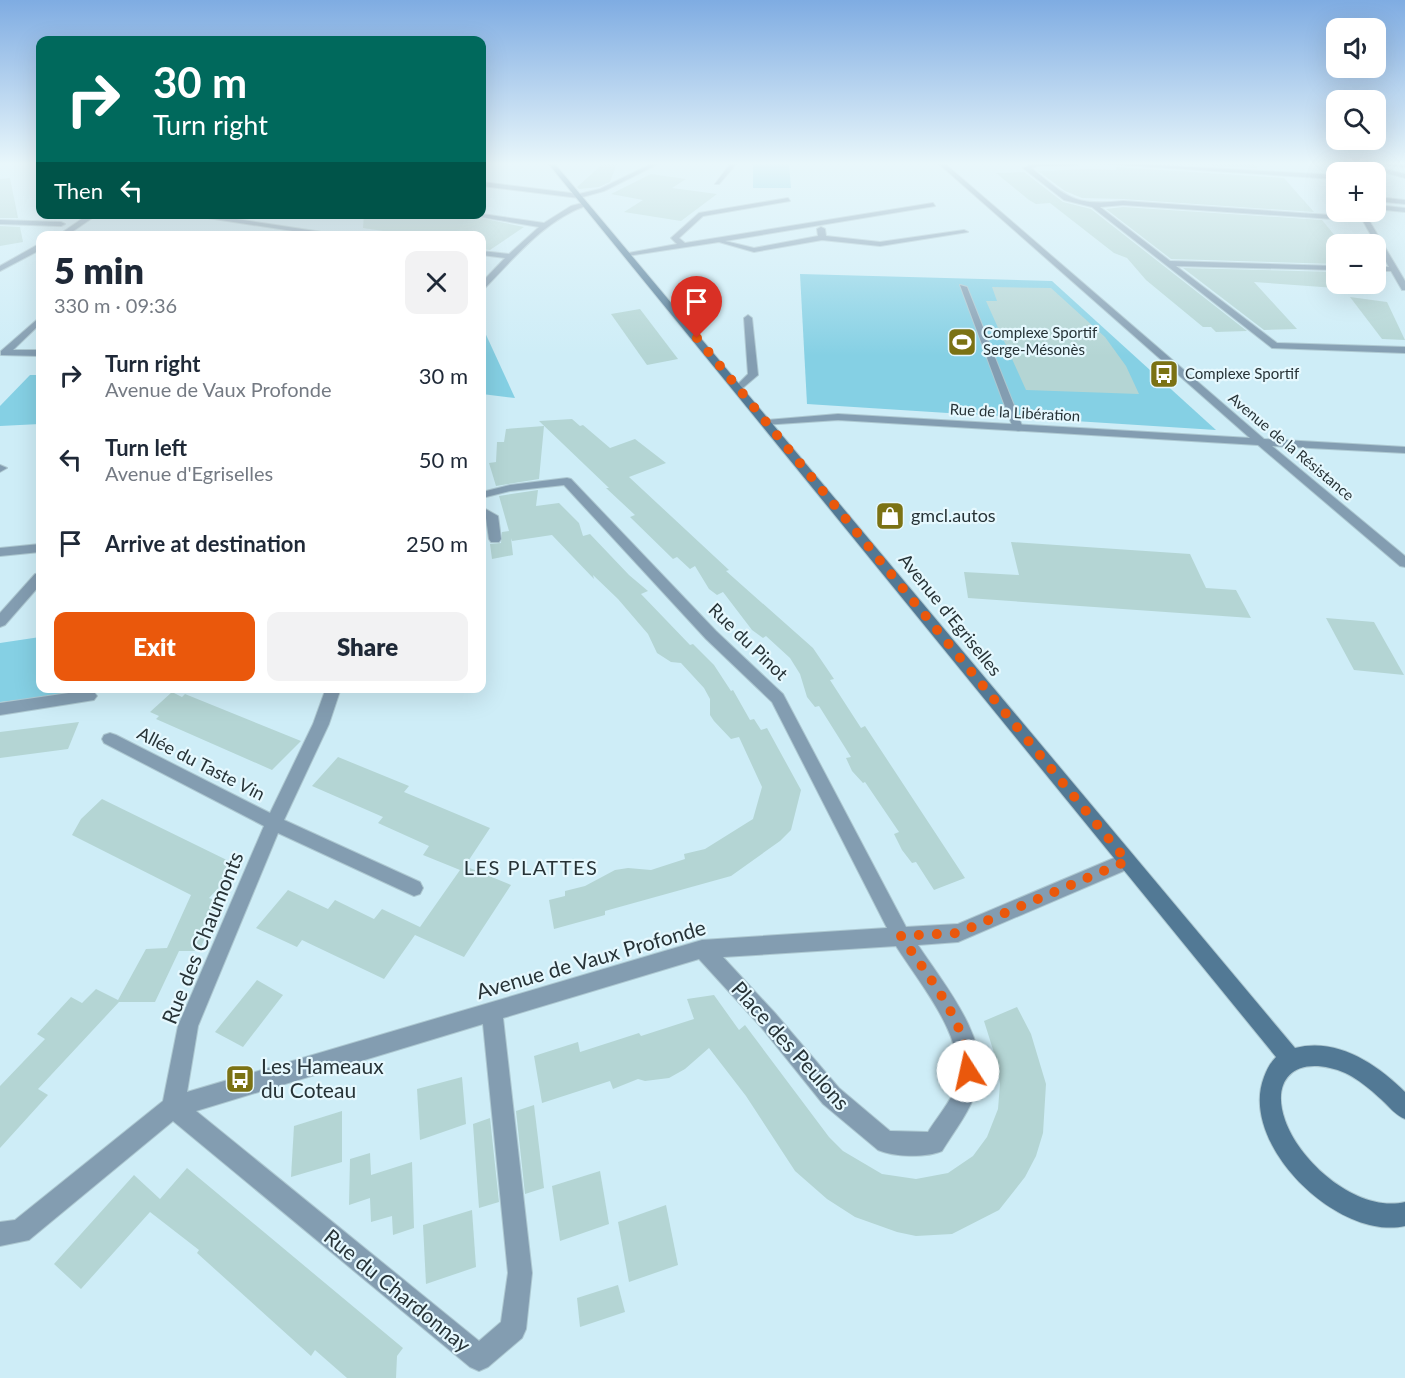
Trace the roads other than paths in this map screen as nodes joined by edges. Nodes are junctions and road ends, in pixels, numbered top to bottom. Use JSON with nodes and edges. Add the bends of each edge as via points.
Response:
{"nodes":[{"id":1,"x":285,"y":227,"type":"edge"},
{"id":2,"x":545,"y":227,"type":"edge"},
{"id":3,"x":605,"y":227,"type":"edge"},
{"id":4,"x":687,"y":227,"type":"edge"},
{"id":5,"x":800,"y":227,"type":"edge"},
{"id":6,"x":820,"y":227,"type":"edge"},
{"id":7,"x":1015,"y":227,"type":"edge"},
{"id":8,"x":1121,"y":227,"type":"edge"},
{"id":9,"x":1370,"y":227,"type":"edge"},
{"id":10,"x":310,"y":231,"type":"edge"},
{"id":11,"x":964,"y":232,"type":"dead end"},
{"id":12,"x":822,"y":238,"type":"junction"},
{"id":13,"x":716,"y":241,"type":"junction"},
{"id":14,"x":684,"y":246,"type":"junction"},
{"id":15,"x":36,"y":249,"type":"edge"},
{"id":16,"x":486,"y":254,"type":"edge"},
{"id":17,"x":627,"y":254,"type":"junction"},
{"id":18,"x":512,"y":257,"type":"junction"},
{"id":19,"x":1167,"y":263,"type":"junction"},
{"id":20,"x":1326,"y":268,"type":"edge"},
{"id":21,"x":0,"y":269,"type":"edge"},
{"id":22,"x":1386,"y":269,"type":"edge"},
{"id":23,"x":1394,"y":269,"type":"junction"},
{"id":24,"x":486,"y":282,"type":"edge"},
{"id":25,"x":963,"y":287,"type":"dead end"},
{"id":26,"x":1405,"y":288,"type":"edge"},
{"id":27,"x":748,"y":318,"type":"dead end"},
{"id":28,"x":36,"y":324,"type":"edge"},
{"id":29,"x":1405,"y":350,"type":"edge"},
{"id":30,"x":36,"y":353,"type":"edge"},
{"id":31,"x":738,"y":389,"type":"junction"},
{"id":32,"x":767,"y":423,"type":"junction"},
{"id":33,"x":1018,"y":428,"type":"junction"},
{"id":34,"x":1262,"y":442,"type":"junction"},
{"id":35,"x":1405,"y":450,"type":"edge"},
{"id":36,"x":486,"y":494,"type":"edge"},
{"id":37,"x":486,"y":513,"type":"edge"},
{"id":38,"x":495,"y":539,"type":"dead end"},
{"id":39,"x":36,"y":548,"type":"edge"},
{"id":40,"x":0,"y":552,"type":"edge"},
{"id":41,"x":1405,"y":563,"type":"edge"},
{"id":42,"x":36,"y":582,"type":"edge"},
{"id":43,"x":0,"y":622,"type":"edge"},
{"id":44,"x":332,"y":693,"type":"edge"},
{"id":45,"x":89,"y":696,"type":"dead end"},
{"id":46,"x":0,"y":709,"type":"edge"},
{"id":47,"x":110,"y":739,"type":"dead end"},
{"id":48,"x":274,"y":823,"type":"junction"},
{"id":49,"x":1127,"y":861,"type":"junction"},
{"id":50,"x":414,"y":888,"type":"dead end"},
{"id":51,"x":901,"y":936,"type":"junction"},
{"id":52,"x":702,"y":949,"type":"junction"},
{"id":53,"x":492,"y":1012,"type":"junction"},
{"id":54,"x":1291,"y":1059,"type":"junction"},
{"id":55,"x":172,"y":1107,"type":"junction"},
{"id":56,"x":1405,"y":1108,"type":"edge"},
{"id":57,"x":1405,"y":1214,"type":"edge"},
{"id":58,"x":0,"y":1234,"type":"edge"}],
"edges":[{"from":1,"to":10,"type":"street"},
{"from":2,"to":18,"type":"street"},
{"from":3,"to":17,"type":"street","name":"Avenue d'Egriselles"},
{"from":4,"to":14,"type":"street","via":[[675,238]]},
{"from":5,"to":13,"type":"street"},
{"from":6,"to":12,"type":"street"},
{"from":7,"to":34,"type":"street","name":"Avenue de la Résistance"},
{"from":8,"to":19,"type":"street"},
{"from":9,"to":23,"type":"street"},
{"from":11,"to":12,"type":"street","via":[[880,244]]},
{"from":12,"to":13,"type":"street","via":[[754,250]]},
{"from":13,"to":14,"type":"street"},
{"from":14,"to":17,"type":"street"},
{"from":15,"to":21,"type":"street"},
{"from":16,"to":18,"type":"street"},
{"from":17,"to":31,"type":"street","name":"Avenue d'Egriselles"},
{"from":18,"to":24,"type":"street"},
{"from":19,"to":20,"type":"street"},
{"from":19,"to":29,"type":"street","via":[[1275,346]]},
{"from":22,"to":23,"type":"street"},
{"from":23,"to":26,"type":"street"},
{"from":25,"to":33,"type":"street"},
{"from":27,"to":31,"type":"street","via":[[753,375]]},
{"from":28,"to":30,"type":"street","via":[[4,353]]},
{"from":31,"to":32,"type":"street","name":"Avenue d'Egriselles"},
{"from":32,"to":33,"type":"street","name":"Rue de la Libération","via":[[838,417]]},
{"from":32,"to":49,"type":"street","name":"Avenue d'Egriselles"},
{"from":33,"to":34,"type":"street","name":"Rue de la Libération"},
{"from":34,"to":35,"type":"street","name":"Rue de la Libération"},
{"from":34,"to":41,"type":"street","name":"Avenue de la Résistance"},
{"from":36,"to":51,"type":"street","name":"Rue du Pinot","via":[[567,481],[711,635],[778,698]]},
{"from":37,"to":38,"type":"street","via":[[492,516]]},
{"from":39,"to":40,"type":"street"},
{"from":42,"to":43,"type":"street"},
{"from":44,"to":48,"type":"street","name":"Rue des Chaumonts"},
{"from":45,"to":46,"type":"street"},
{"from":47,"to":48,"type":"street","name":"Allée du Taste Vin"},
{"from":48,"to":50,"type":"street"},
{"from":48,"to":55,"type":"street","name":"Rue des Chaumonts","via":[[188,1026]]},
{"from":49,"to":51,"type":"street","name":"Avenue de Vaux Profonde","via":[[958,933]]},
{"from":49,"to":54,"type":"street","name":"Avenue d'Egriselles"},
{"from":51,"to":52,"type":"street","name":"Avenue de Vaux Profonde"},
{"from":51,"to":52,"type":"street","name":"Place des Peulons","via":[[958,1026],[968,1059],[964,1095],[934,1143],[886,1142],[831,1096]]},
{"from":52,"to":53,"type":"street","name":"Avenue de Vaux Profonde"},
{"from":53,"to":55,"type":"street","name":"Avenue de Vaux Profonde"},
{"from":53,"to":55,"type":"street","name":"Rue du Chardonnay","via":[[520,1273],[513,1329],[479,1358]]},
{"from":54,"to":56,"type":"street","via":[[1308,1055],[1348,1063],[1390,1091]]},
{"from":54,"to":57,"type":"street","via":[[1277,1070],[1270,1088],[1271,1110],[1279,1135],[1295,1160],[1317,1184],[1343,1203],[1371,1215]]},
{"from":55,"to":58,"type":"street","via":[[20,1231]]}]}
